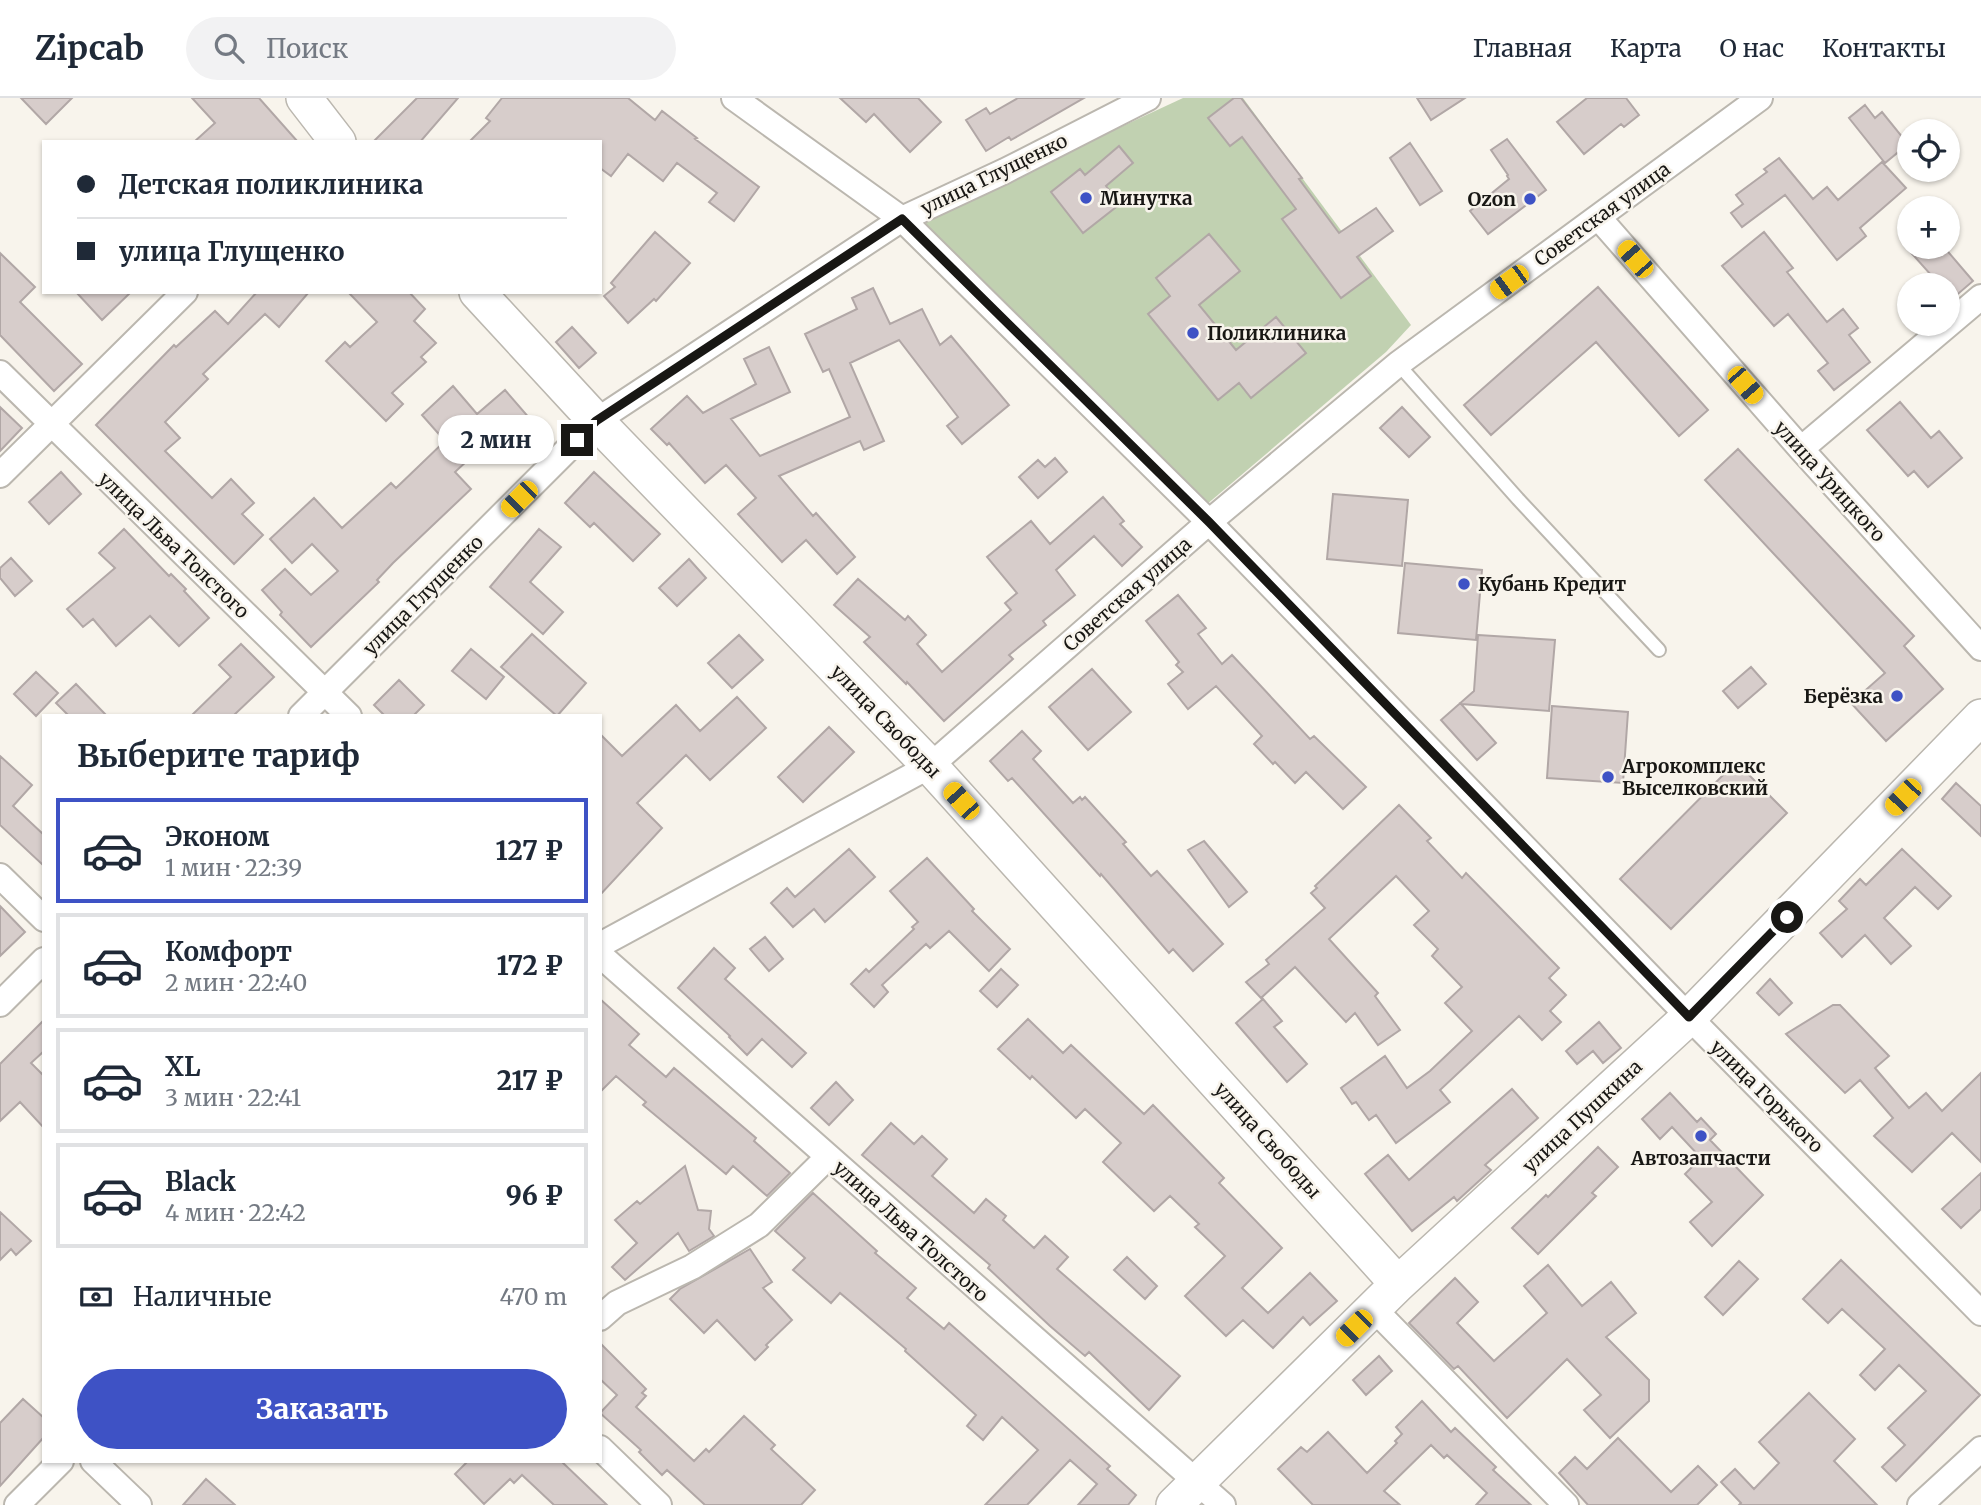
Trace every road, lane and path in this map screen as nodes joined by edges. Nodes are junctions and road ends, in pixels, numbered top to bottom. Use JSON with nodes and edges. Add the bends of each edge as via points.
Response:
{"nodes":[{"id":1,"x":304,"y":98,"type":"edge"},
{"id":2,"x":734,"y":98,"type":"edge"},
{"id":3,"x":1148,"y":98,"type":"edge"},
{"id":4,"x":1760,"y":98,"type":"edge"},
{"id":5,"x":336,"y":140,"type":"edge"},
{"id":6,"x":1598,"y":217,"type":"junction"},
{"id":7,"x":902,"y":219,"type":"junction"},
{"id":8,"x":183,"y":294,"type":"edge"},
{"id":9,"x":479,"y":294,"type":"edge"},
{"id":10,"x":1981,"y":297,"type":"edge"},
{"id":11,"x":1398,"y":364,"type":"junction"},
{"id":12,"x":0,"y":373,"type":"edge"},
{"id":13,"x":596,"y":421,"type":"junction"},
{"id":14,"x":51,"y":426,"type":"junction"},
{"id":15,"x":1801,"y":449,"type":"junction"},
{"id":16,"x":0,"y":475,"type":"edge"},
{"id":17,"x":1209,"y":522,"type":"junction"},
{"id":18,"x":1981,"y":648,"type":"edge"},
{"id":19,"x":1659,"y":650,"type":"dead end"},
{"id":20,"x":325,"y":694,"type":"junction"},
{"id":21,"x":304,"y":714,"type":"edge"},
{"id":22,"x":347,"y":714,"type":"edge"},
{"id":23,"x":1981,"y":717,"type":"edge"},
{"id":24,"x":930,"y":766,"type":"junction"},
{"id":25,"x":0,"y":876,"type":"edge"},
{"id":26,"x":42,"y":917,"type":"edge"},
{"id":27,"x":602,"y":944,"type":"edge"},
{"id":28,"x":602,"y":957,"type":"edge"},
{"id":29,"x":42,"y":962,"type":"edge"},
{"id":30,"x":0,"y":1004,"type":"edge"},
{"id":31,"x":1689,"y":1017,"type":"junction"},
{"id":32,"x":828,"y":1157,"type":"junction"},
{"id":33,"x":1398,"y":1284,"type":"junction"},
{"id":34,"x":1374,"y":1309,"type":"junction"},
{"id":35,"x":1981,"y":1313,"type":"edge"},
{"id":36,"x":602,"y":1316,"type":"edge"},
{"id":37,"x":1981,"y":1449,"type":"edge"},
{"id":38,"x":602,"y":1450,"type":"edge"},
{"id":39,"x":59,"y":1463,"type":"edge"},
{"id":40,"x":95,"y":1463,"type":"edge"},
{"id":41,"x":1198,"y":1498,"type":"edge"},
{"id":42,"x":17,"y":1505,"type":"edge"},
{"id":43,"x":139,"y":1505,"type":"edge"},
{"id":44,"x":659,"y":1505,"type":"edge"},
{"id":45,"x":1566,"y":1505,"type":"edge"},
{"id":46,"x":1920,"y":1505,"type":"edge"}],
"edges":[{"from":1,"to":5,"type":"street"},
{"from":2,"to":7,"type":"street","name":"улица Горького"},
{"from":3,"to":7,"type":"street","name":"улица Глущенко"},
{"from":4,"to":6,"type":"street","name":"Советская улица"},
{"from":6,"to":11,"type":"street","name":"Советская улица"},
{"from":6,"to":15,"type":"street","name":"улица Урицкого"},
{"from":7,"to":13,"type":"street","name":"улица Глущенко"},
{"from":7,"to":17,"type":"street","name":"улица Горького"},
{"from":8,"to":14,"type":"street"},
{"from":9,"to":13,"type":"street","name":"улица Свободы"},
{"from":10,"to":15,"type":"street"},
{"from":11,"to":17,"type":"street","name":"Советская улица"},
{"from":11,"to":19,"type":"lane"},
{"from":12,"to":14,"type":"street","name":"улица Льва Толстого"},
{"from":13,"to":20,"type":"street","name":"улица Глущенко"},
{"from":13,"to":24,"type":"street","name":"улица Свободы"},
{"from":14,"to":16,"type":"street"},
{"from":14,"to":20,"type":"street","name":"улица Льва Толстого"},
{"from":15,"to":18,"type":"street","name":"улица Урицкого"},
{"from":17,"to":24,"type":"street","name":"Советская улица"},
{"from":17,"to":31,"type":"street","name":"улица Горького"},
{"from":20,"to":21,"type":"street","name":"улица Глущенко"},
{"from":20,"to":22,"type":"street","name":"улица Льва Толстого"},
{"from":23,"to":31,"type":"street","name":"улица Пушкина"},
{"from":24,"to":27,"type":"street","name":"Советская улица"},
{"from":24,"to":33,"type":"street","name":"улица Свободы"},
{"from":25,"to":26,"type":"street"},
{"from":28,"to":32,"type":"street","name":"улица Льва Толстого"},
{"from":29,"to":30,"type":"street"},
{"from":31,"to":33,"type":"street","name":"улица Пушкина"},
{"from":31,"to":35,"type":"street","name":"улица Горького"},
{"from":32,"to":36,"type":"street","via":[[759,1225],[692,1267],[617,1303]]},
{"from":32,"to":41,"type":"street","name":"улица Льва Толстого"},
{"from":33,"to":34,"type":"street","name":"улица Пушкина"},
{"from":34,"to":41,"type":"street","name":"улица Пушкина"},
{"from":34,"to":45,"type":"street"},
{"from":37,"to":46,"type":"street"},
{"from":38,"to":44,"type":"street"},
{"from":39,"to":42,"type":"street"},
{"from":40,"to":43,"type":"street"}]}
